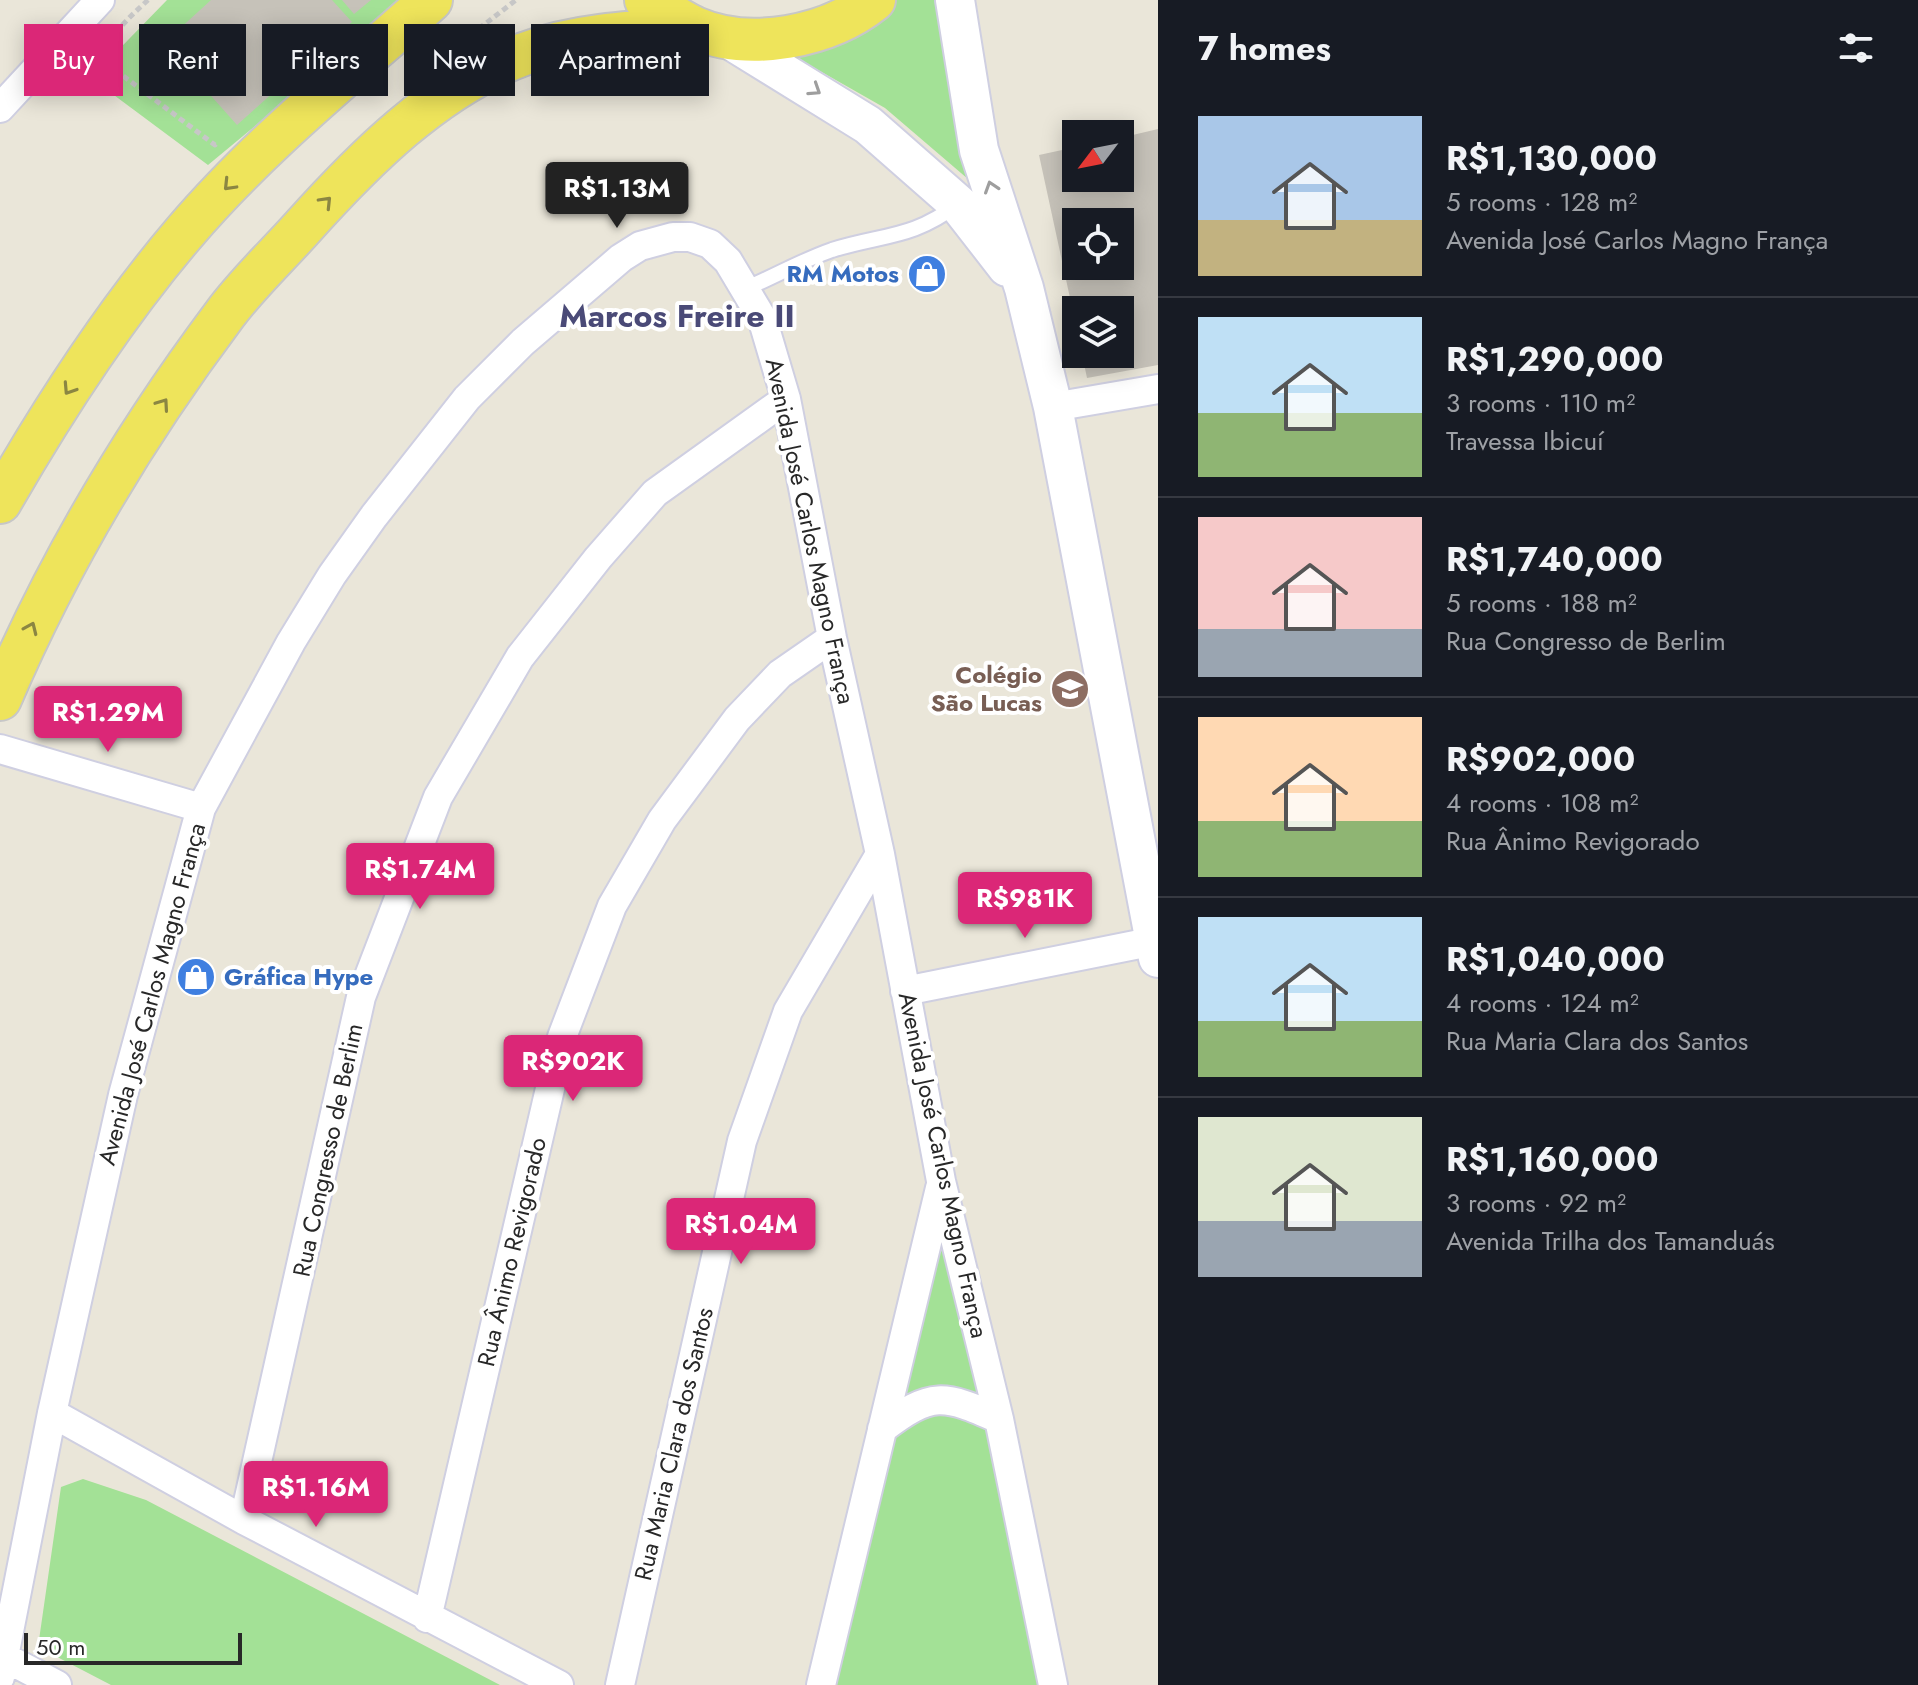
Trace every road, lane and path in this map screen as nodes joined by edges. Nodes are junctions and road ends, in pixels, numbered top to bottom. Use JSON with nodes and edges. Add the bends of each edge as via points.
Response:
{"nodes":[{"id":1,"x":100,"y":0,"type":"edge"},
{"id":2,"x":148,"y":0,"type":"edge"},
{"id":3,"x":431,"y":0,"type":"edge"},
{"id":4,"x":646,"y":0,"type":"edge"},
{"id":5,"x":874,"y":0,"type":"edge"},
{"id":6,"x":955,"y":0,"type":"edge"},
{"id":7,"x":710,"y":32,"type":"junction"},
{"id":8,"x":0,"y":108,"type":"edge"},
{"id":9,"x":226,"y":135,"type":"dead end"},
{"id":10,"x":958,"y":204,"type":"junction"},
{"id":11,"x":747,"y":288,"type":"junction"},
{"id":12,"x":1024,"y":288,"type":"junction"},
{"id":13,"x":1158,"y":389,"type":"edge"},
{"id":14,"x":786,"y":399,"type":"junction"},
{"id":15,"x":1053,"y":407,"type":"junction"},
{"id":16,"x":0,"y":502,"type":"edge"},
{"id":17,"x":832,"y":638,"type":"junction"},
{"id":18,"x":0,"y":699,"type":"edge"},
{"id":19,"x":0,"y":749,"type":"edge"},
{"id":20,"x":201,"y":808,"type":"junction"},
{"id":21,"x":880,"y":854,"type":"junction"},
{"id":22,"x":1156,"y":950,"type":"edge"},
{"id":23,"x":905,"y":991,"type":"junction"},
{"id":24,"x":941,"y":1181,"type":"junction"},
{"id":25,"x":52,"y":1413,"type":"junction"},
{"id":26,"x":999,"y":1419,"type":"junction"},
{"id":27,"x":882,"y":1429,"type":"junction"},
{"id":28,"x":244,"y":1520,"type":"junction"},
{"id":29,"x":427,"y":1618,"type":"junction"},
{"id":30,"x":2,"y":1667,"type":"edge"},
{"id":31,"x":57,"y":1685,"type":"edge"},
{"id":32,"x":559,"y":1685,"type":"edge"},
{"id":33,"x":620,"y":1685,"type":"edge"},
{"id":34,"x":821,"y":1685,"type":"edge"},
{"id":35,"x":1053,"y":1685,"type":"edge"}],
"edges":[{"from":1,"to":8,"type":"street"},
{"from":2,"to":9,"type":"path","via":[[111,41],[106,63],[215,145]]},
{"from":3,"to":16,"type":"main road","one_way":true,"via":[[235,179],[185,232],[114,320]]},
{"from":4,"to":7,"type":"main road"},
{"from":5,"to":7,"type":"main road","via":[[818,30],[772,39]]},
{"from":12,"to":6,"type":"street","one_way":true,"via":[[979,150]]},
{"from":7,"to":10,"type":"street","one_way":true,"via":[[868,125]]},
{"from":18,"to":7,"type":"main road","one_way":true,"via":[[54,580],[101,495],[157,411],[227,312],[373,154],[422,113],[522,54],[566,41]]},
{"from":10,"to":11,"type":"lane","via":[[908,233],[831,251]]},
{"from":10,"to":12,"type":"street"},
{"from":11,"to":14,"type":"street","name":"Avenida José Carlos Magno França","via":[[762,318]]},
{"from":11,"to":20,"type":"street","name":"Avenida José Carlos Magno França","via":[[710,244],[690,237],[652,241],[621,258],[523,342],[467,398],[332,575]]},
{"from":12,"to":15,"type":"street"},
{"from":13,"to":15,"type":"street"},
{"from":14,"to":17,"type":"street","name":"Avenida José Carlos Magno França"},
{"from":14,"to":28,"type":"street","name":"Rua Congresso de Berlim","via":[[655,493],[627,525],[520,657],[438,797],[361,997]]},
{"from":15,"to":22,"type":"street"},
{"from":17,"to":21,"type":"street","name":"Avenida José Carlos Magno França"},
{"from":17,"to":29,"type":"street","name":"Rua Ânimo Revigorado","via":[[780,674],[737,719],[662,820],[612,906],[562,1037]]},
{"from":19,"to":20,"type":"street"},
{"from":20,"to":25,"type":"street","name":"Avenida José Carlos Magno França","via":[[123,1095]]},
{"from":21,"to":23,"type":"street","name":"Avenida José Carlos Magno França"},
{"from":21,"to":33,"type":"street","name":"Rua Maria Clara dos Santos","via":[[788,1011],[742,1141]]},
{"from":22,"to":23,"type":"street"},
{"from":23,"to":24,"type":"street","name":"Avenida José Carlos Magno França"},
{"from":24,"to":26,"type":"street","name":"Avenida José Carlos Magno França"},
{"from":24,"to":27,"type":"street"},
{"from":25,"to":28,"type":"street"},
{"from":25,"to":30,"type":"street","name":"Avenida José Carlos Magno França"},
{"from":26,"to":27,"type":"street","via":[[962,1403],[936,1399],[913,1405]]},
{"from":26,"to":35,"type":"street","name":"Avenida José Carlos Magno França"},
{"from":27,"to":34,"type":"street"},
{"from":28,"to":29,"type":"street"},
{"from":29,"to":32,"type":"street"},
{"from":30,"to":31,"type":"street"}]}
